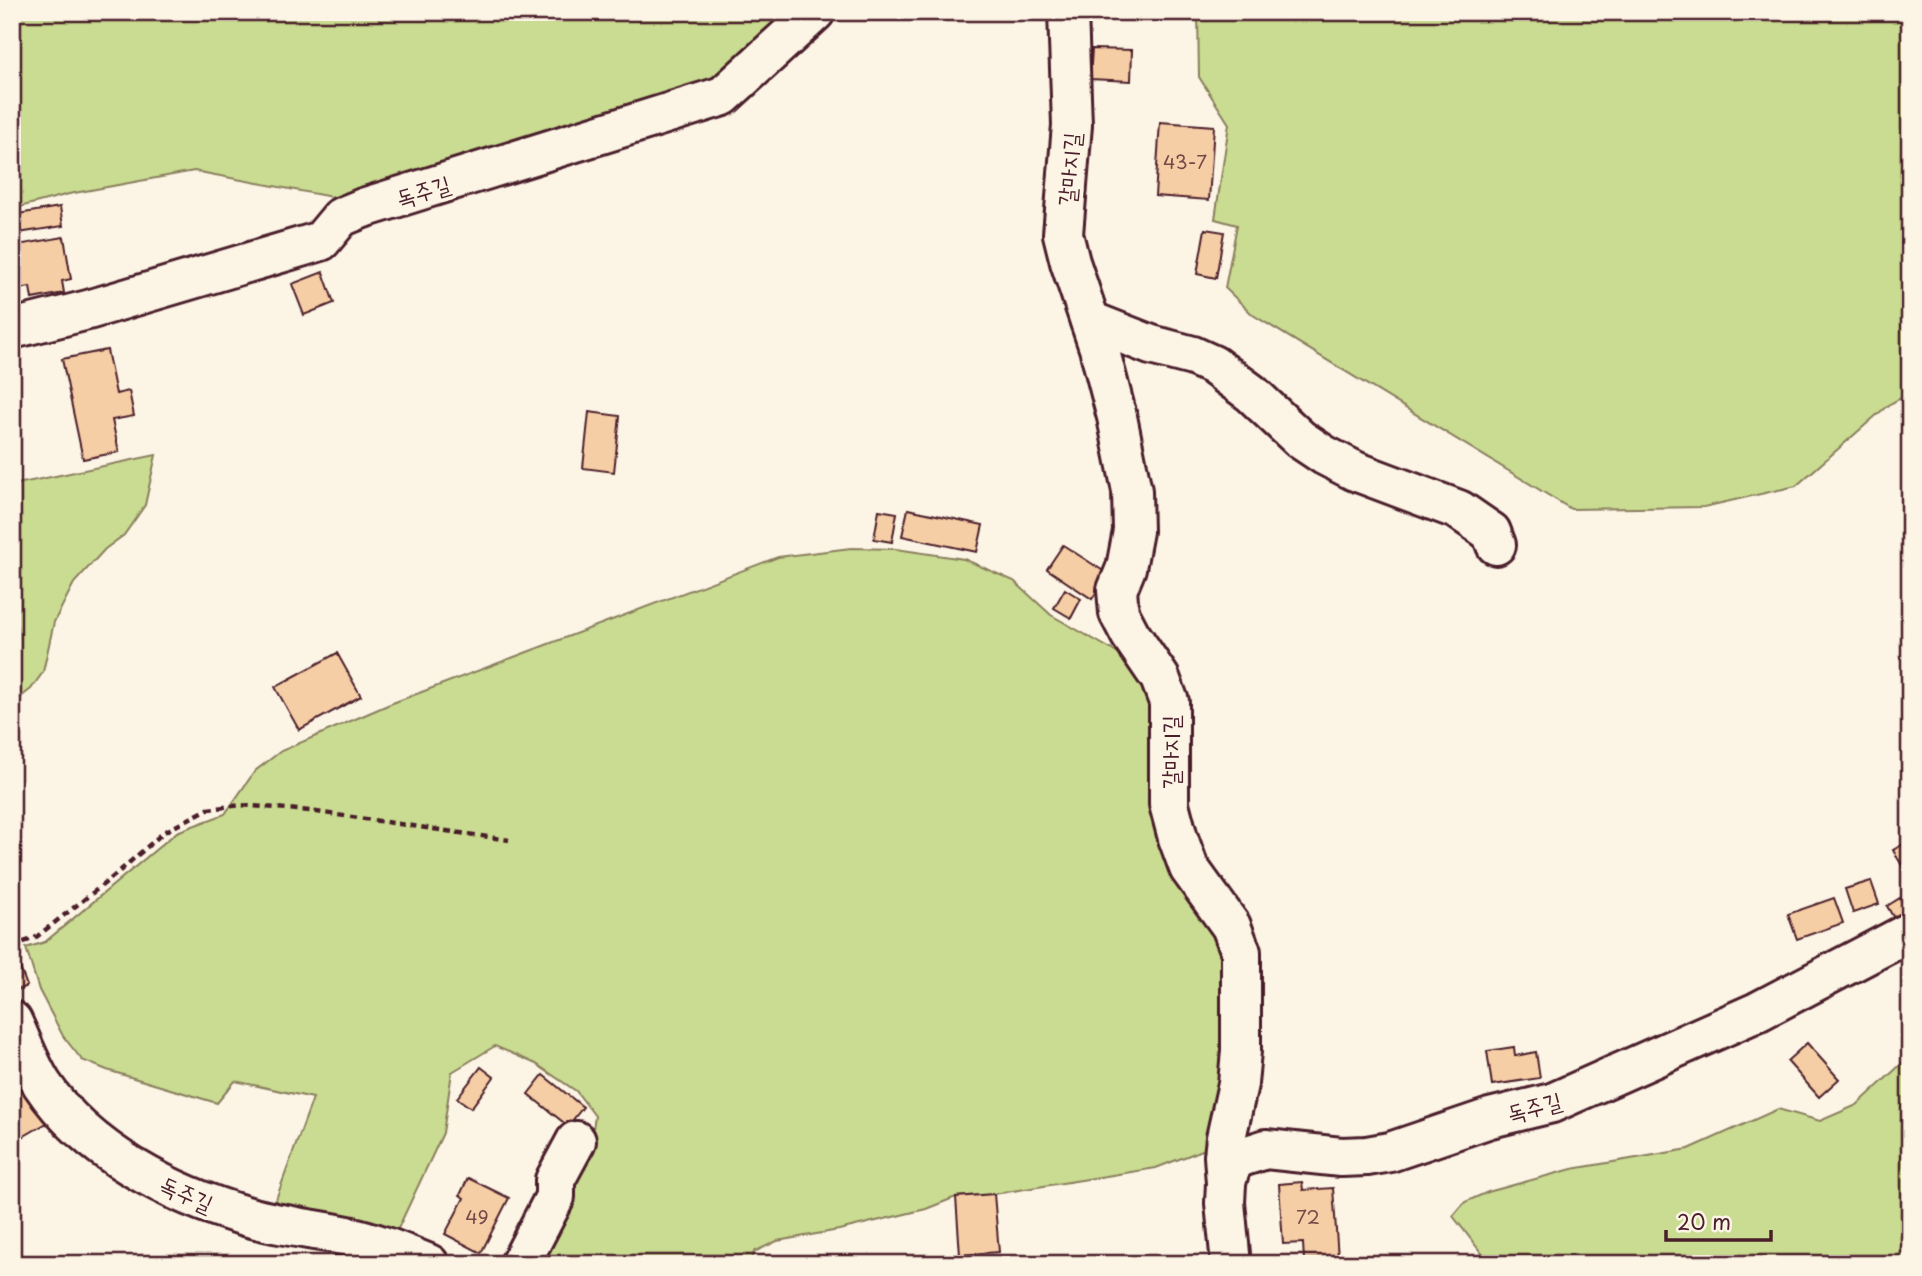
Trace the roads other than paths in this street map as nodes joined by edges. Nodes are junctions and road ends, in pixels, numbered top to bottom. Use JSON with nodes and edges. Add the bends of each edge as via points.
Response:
{"nodes":[{"id":1,"x":815,"y":12,"type":"edge"},
{"id":2,"x":1069,"y":12,"type":"edge"},
{"id":3,"x":1090,"y":321,"type":"junction"},
{"id":4,"x":12,"y":330,"type":"edge"},
{"id":5,"x":1496,"y":545,"type":"dead end"},
{"id":6,"x":1910,"y":932,"type":"edge"},
{"id":7,"x":12,"y":1021,"type":"edge"},
{"id":8,"x":576,"y":1141,"type":"dead end"},
{"id":9,"x":1226,"y":1183,"type":"junction"},
{"id":10,"x":429,"y":1264,"type":"edge"},
{"id":11,"x":520,"y":1264,"type":"edge"},
{"id":12,"x":1231,"y":1264,"type":"edge"}],
"edges":[{"from":1,"to":4,"type":"lane","name":"독주길","via":[[723,96],[363,208],[341,217],[321,241]]},
{"from":2,"to":3,"type":"lane","name":"갈마지길","via":[[1072,125],[1063,234]]},
{"from":3,"to":5,"type":"lane","via":[[1213,365],[1325,456],[1459,510],[1491,532]]},
{"from":3,"to":9,"type":"lane","name":"갈마지길","via":[[1132,491],[1133,531],[1117,590],[1119,613],[1160,678],[1169,702],[1169,804],[1185,858],[1231,926],[1241,952],[1241,1051],[1226,1138]]},
{"from":6,"to":9,"type":"lane","name":"독주길","via":[[1757,1012],[1574,1095],[1390,1152],[1341,1157],[1266,1149],[1238,1158]]},
{"from":7,"to":10,"type":"lane","name":"독주길","via":[[41,1082],[61,1109],[79,1128],[140,1170],[187,1195],[250,1218],[351,1236]]},
{"from":8,"to":11,"type":"lane","via":[[555,1180],[555,1197]]},
{"from":9,"to":12,"type":"lane"}]}
